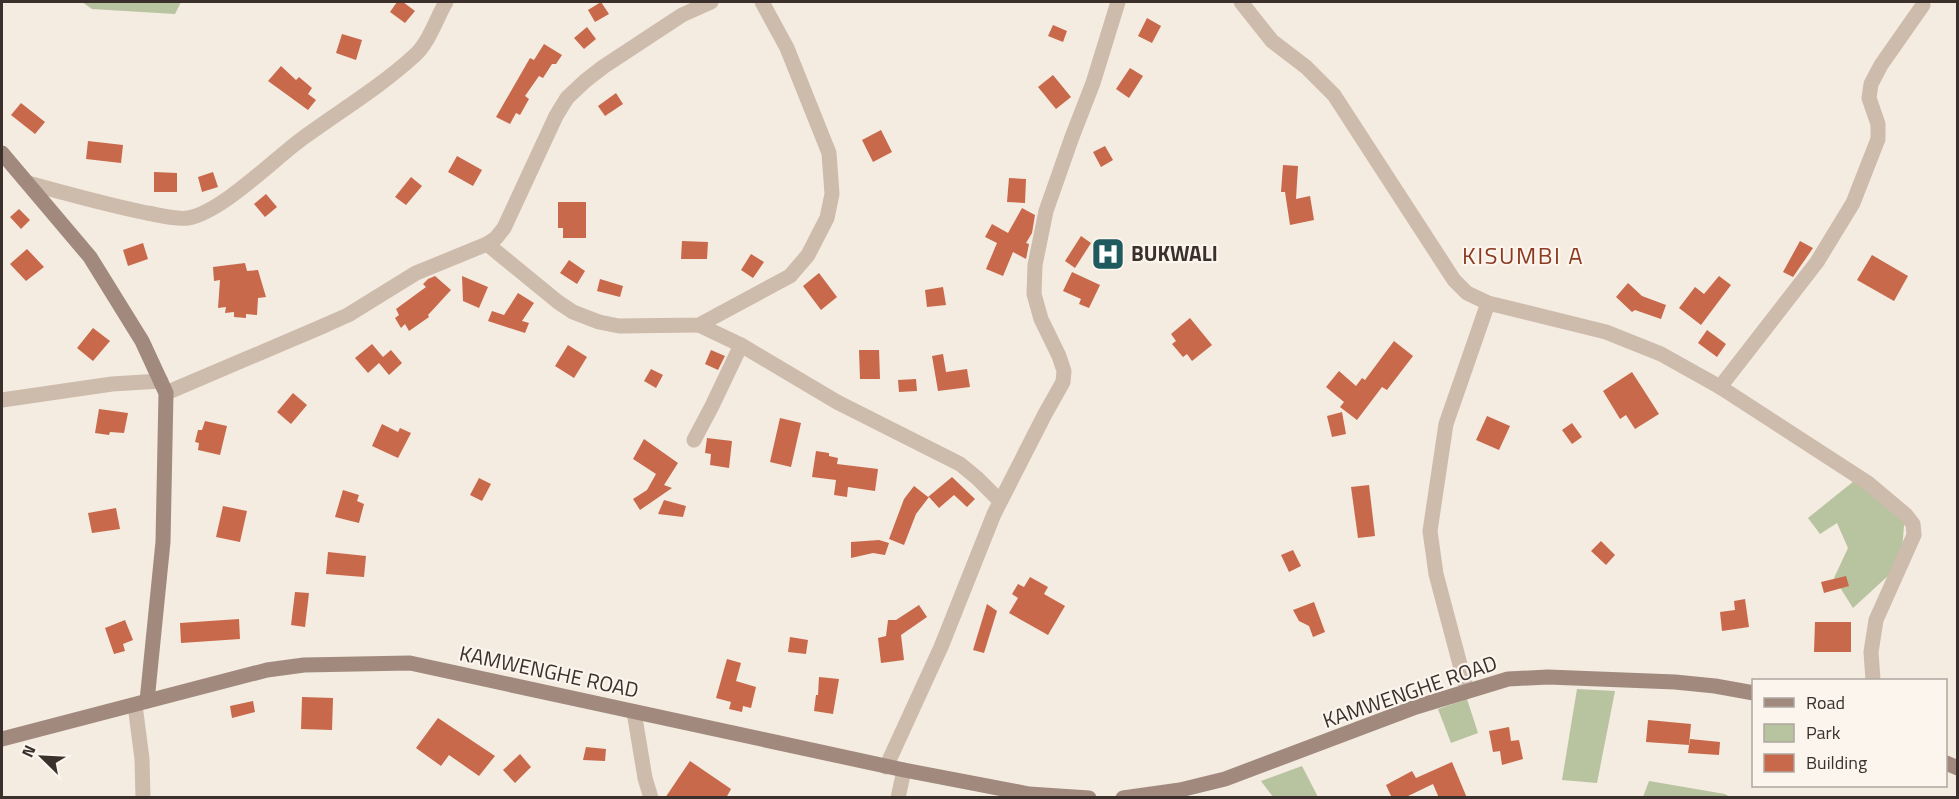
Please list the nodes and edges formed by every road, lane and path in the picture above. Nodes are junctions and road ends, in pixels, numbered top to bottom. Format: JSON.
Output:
{"nodes":[{"id":1,"x":446,"y":2,"type":"edge"},
{"id":2,"x":711,"y":2,"type":"edge"},
{"id":3,"x":762,"y":2,"type":"edge"},
{"id":4,"x":1118,"y":2,"type":"edge"},
{"id":5,"x":1241,"y":2,"type":"edge"},
{"id":6,"x":1923,"y":4,"type":"dead end"},
{"id":7,"x":2,"y":153,"type":"edge"},
{"id":8,"x":28,"y":183,"type":"junction"},
{"id":9,"x":487,"y":244,"type":"junction"},
{"id":10,"x":1488,"y":303,"type":"junction"},
{"id":11,"x":699,"y":325,"type":"junction"},
{"id":12,"x":741,"y":345,"type":"junction"},
{"id":13,"x":164,"y":387,"type":"junction"},
{"id":14,"x":1720,"y":387,"type":"junction"},
{"id":15,"x":2,"y":400,"type":"edge"},
{"id":16,"x":694,"y":440,"type":"dead end"},
{"id":17,"x":1000,"y":501,"type":"junction"},
{"id":18,"x":1873,"y":679,"type":"edge"},
{"id":19,"x":1467,"y":691,"type":"junction"},
{"id":20,"x":1752,"y":693,"type":"edge"},
{"id":21,"x":141,"y":703,"type":"junction"},
{"id":22,"x":634,"y":712,"type":"junction"},
{"id":23,"x":2,"y":738,"type":"edge"},
{"id":24,"x":886,"y":767,"type":"junction"},
{"id":25,"x":904,"y":770,"type":"junction"},
{"id":26,"x":143,"y":798,"type":"edge"},
{"id":27,"x":651,"y":798,"type":"edge"},
{"id":28,"x":898,"y":798,"type":"edge"},
{"id":29,"x":1089,"y":798,"type":"edge"},
{"id":30,"x":1123,"y":798,"type":"edge"}],
"edges":[{"from":1,"to":8,"type":"street"},
{"from":2,"to":9,"type":"street"},
{"from":3,"to":11,"type":"street"},
{"from":4,"to":17,"type":"street"},
{"from":5,"to":10,"type":"street"},
{"from":6,"to":14,"type":"street"},
{"from":7,"to":8,"type":"main road"},
{"from":8,"to":13,"type":"main road"},
{"from":9,"to":11,"type":"street"},
{"from":9,"to":13,"type":"street"},
{"from":10,"to":14,"type":"street"},
{"from":10,"to":19,"type":"street"},
{"from":11,"to":12,"type":"street"},
{"from":12,"to":16,"type":"street"},
{"from":12,"to":17,"type":"street"},
{"from":13,"to":15,"type":"street"},
{"from":13,"to":21,"type":"main road"},
{"from":14,"to":18,"type":"street"},
{"from":17,"to":24,"type":"street"},
{"from":19,"to":20,"type":"main road","name":"KAMWENGHE ROAD"},
{"from":19,"to":30,"type":"main road","name":"KAMWENGHE ROAD"},
{"from":21,"to":22,"type":"main road","name":"KAMWENGHE ROAD"},
{"from":21,"to":23,"type":"main road","name":"KAMWENGHE ROAD"},
{"from":21,"to":26,"type":"street"},
{"from":22,"to":24,"type":"main road","name":"KAMWENGHE ROAD"},
{"from":22,"to":27,"type":"street"},
{"from":24,"to":25,"type":"main road","name":"KAMWENGHE ROAD"},
{"from":25,"to":28,"type":"street"},
{"from":25,"to":29,"type":"main road","name":"KAMWENGHE ROAD"}]}
